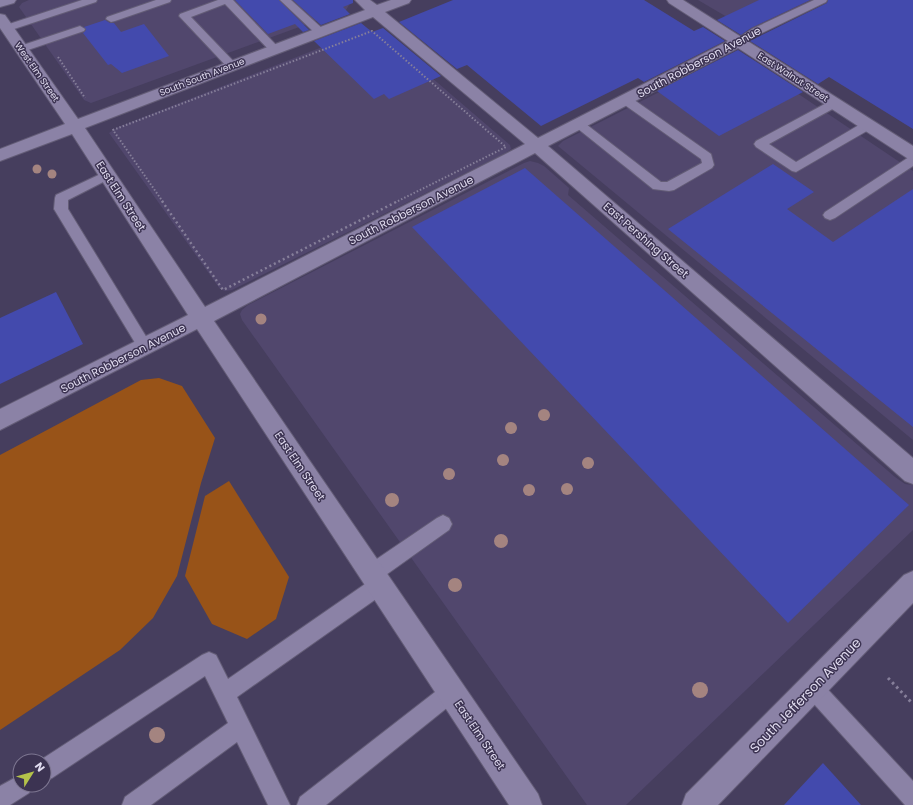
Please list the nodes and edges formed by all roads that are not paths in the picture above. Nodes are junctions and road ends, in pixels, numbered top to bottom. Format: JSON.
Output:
{"nodes":[{"id":1,"x":9,"y":0,"type":"edge"},
{"id":2,"x":92,"y":0,"type":"edge"},
{"id":3,"x":166,"y":0,"type":"edge"},
{"id":4,"x":227,"y":0,"type":"edge"},
{"id":5,"x":285,"y":0,"type":"edge"},
{"id":6,"x":404,"y":0,"type":"edge"},
{"id":7,"x":674,"y":0,"type":"edge"},
{"id":8,"x":822,"y":0,"type":"edge"},
{"id":9,"x":0,"y":3,"type":"edge"},
{"id":10,"x":368,"y":5,"type":"edge"},
{"id":11,"x":111,"y":19,"type":"dead end"},
{"id":12,"x":3,"y":23,"type":"edge"},
{"id":13,"x":80,"y":29,"type":"dead end"},
{"id":14,"x":320,"y":32,"type":"junction"},
{"id":15,"x":739,"y":41,"type":"junction"},
{"id":16,"x":21,"y":49,"type":"junction"},
{"id":17,"x":274,"y":50,"type":"junction"},
{"id":18,"x":232,"y":66,"type":"junction"},
{"id":19,"x":626,"y":100,"type":"junction"},
{"id":20,"x":834,"y":103,"type":"junction"},
{"id":21,"x":578,"y":124,"type":"junction"},
{"id":22,"x":868,"y":125,"type":"junction"},
{"id":23,"x":75,"y":126,"type":"junction"},
{"id":24,"x":537,"y":145,"type":"junction"},
{"id":25,"x":913,"y":154,"type":"edge"},
{"id":26,"x":0,"y":155,"type":"edge"},
{"id":27,"x":913,"y":160,"type":"edge"},
{"id":28,"x":107,"y":175,"type":"junction"},
{"id":29,"x":830,"y":215,"type":"dead end"},
{"id":30,"x":201,"y":318,"type":"junction"},
{"id":31,"x":145,"y":347,"type":"junction"},
{"id":32,"x":0,"y":420,"type":"edge"},
{"id":33,"x":913,"y":473,"type":"edge"},
{"id":34,"x":443,"y":524,"type":"dead end"},
{"id":35,"x":376,"y":579,"type":"junction"},
{"id":36,"x":913,"y":584,"type":"edge"},
{"id":37,"x":812,"y":687,"type":"junction"},
{"id":38,"x":451,"y":692,"type":"junction"},
{"id":39,"x":225,"y":694,"type":"junction"},
{"id":40,"x":241,"y":727,"type":"junction"},
{"id":41,"x":52,"y":765,"type":"edge"},
{"id":42,"x":12,"y":791,"type":"edge"},
{"id":43,"x":913,"y":797,"type":"edge"},
{"id":44,"x":0,"y":799,"type":"edge"},
{"id":45,"x":133,"y":805,"type":"edge"},
{"id":46,"x":279,"y":805,"type":"edge"},
{"id":47,"x":308,"y":805,"type":"edge"},
{"id":48,"x":527,"y":805,"type":"edge"},
{"id":49,"x":697,"y":805,"type":"edge"}],
"edges":[{"from":1,"to":9,"type":"street"},
{"from":2,"to":12,"type":"lane"},
{"from":3,"to":11,"type":"lane"},
{"from":4,"to":17,"type":"lane"},
{"from":4,"to":18,"type":"lane"},
{"from":5,"to":14,"type":"lane"},
{"from":6,"to":10,"type":"street","name":"South South Avenue"},
{"from":7,"to":15,"type":"street","name":"East Walnut Street"},
{"from":8,"to":15,"type":"lane","name":"South Robberson Avenue"},
{"from":10,"to":14,"type":"street","name":"South South Avenue"},
{"from":10,"to":24,"type":"street","name":"East Pershing Street"},
{"from":12,"to":16,"type":"street","name":"West Elm Street"},
{"from":13,"to":16,"type":"lane"},
{"from":14,"to":17,"type":"street","name":"South South Avenue"},
{"from":15,"to":19,"type":"street","name":"South Robberson Avenue"},
{"from":15,"to":20,"type":"street","name":"East Walnut Street"},
{"from":16,"to":23,"type":"street","name":"West Elm Street"},
{"from":17,"to":18,"type":"street","name":"South South Avenue"},
{"from":18,"to":23,"type":"street","name":"South South Avenue"},
{"from":19,"to":21,"type":"street","name":"South Robberson Avenue"},
{"from":19,"to":21,"type":"lane"},
{"from":20,"to":22,"type":"street","name":"East Walnut Street"},
{"from":20,"to":22,"type":"lane"},
{"from":21,"to":24,"type":"street","name":"South Robberson Avenue"},
{"from":22,"to":25,"type":"street","name":"East Walnut Street"},
{"from":23,"to":26,"type":"street","name":"South South Avenue"},
{"from":23,"to":28,"type":"street","name":"East Elm Street"},
{"from":24,"to":30,"type":"street","name":"South Robberson Avenue"},
{"from":24,"to":33,"type":"street","name":"East Pershing Street"},
{"from":27,"to":29,"type":"lane"},
{"from":28,"to":30,"type":"street","name":"East Elm Street"},
{"from":28,"to":31,"type":"lane"},
{"from":30,"to":31,"type":"street","name":"South Robberson Avenue"},
{"from":30,"to":35,"type":"street","name":"East Elm Street"},
{"from":31,"to":32,"type":"street","name":"South Robberson Avenue"},
{"from":34,"to":35,"type":"lane"},
{"from":35,"to":38,"type":"street","name":"East Elm Street"},
{"from":35,"to":39,"type":"lane"},
{"from":36,"to":37,"type":"street","name":"South Jefferson Avenue"},
{"from":37,"to":43,"type":"lane"},
{"from":37,"to":49,"type":"street","name":"South Jefferson Avenue"},
{"from":38,"to":47,"type":"lane"},
{"from":38,"to":48,"type":"street","name":"East Elm Street"},
{"from":39,"to":40,"type":"lane"},
{"from":39,"to":41,"type":"lane"},
{"from":40,"to":45,"type":"lane"},
{"from":40,"to":46,"type":"lane"},
{"from":42,"to":44,"type":"lane"}]}
